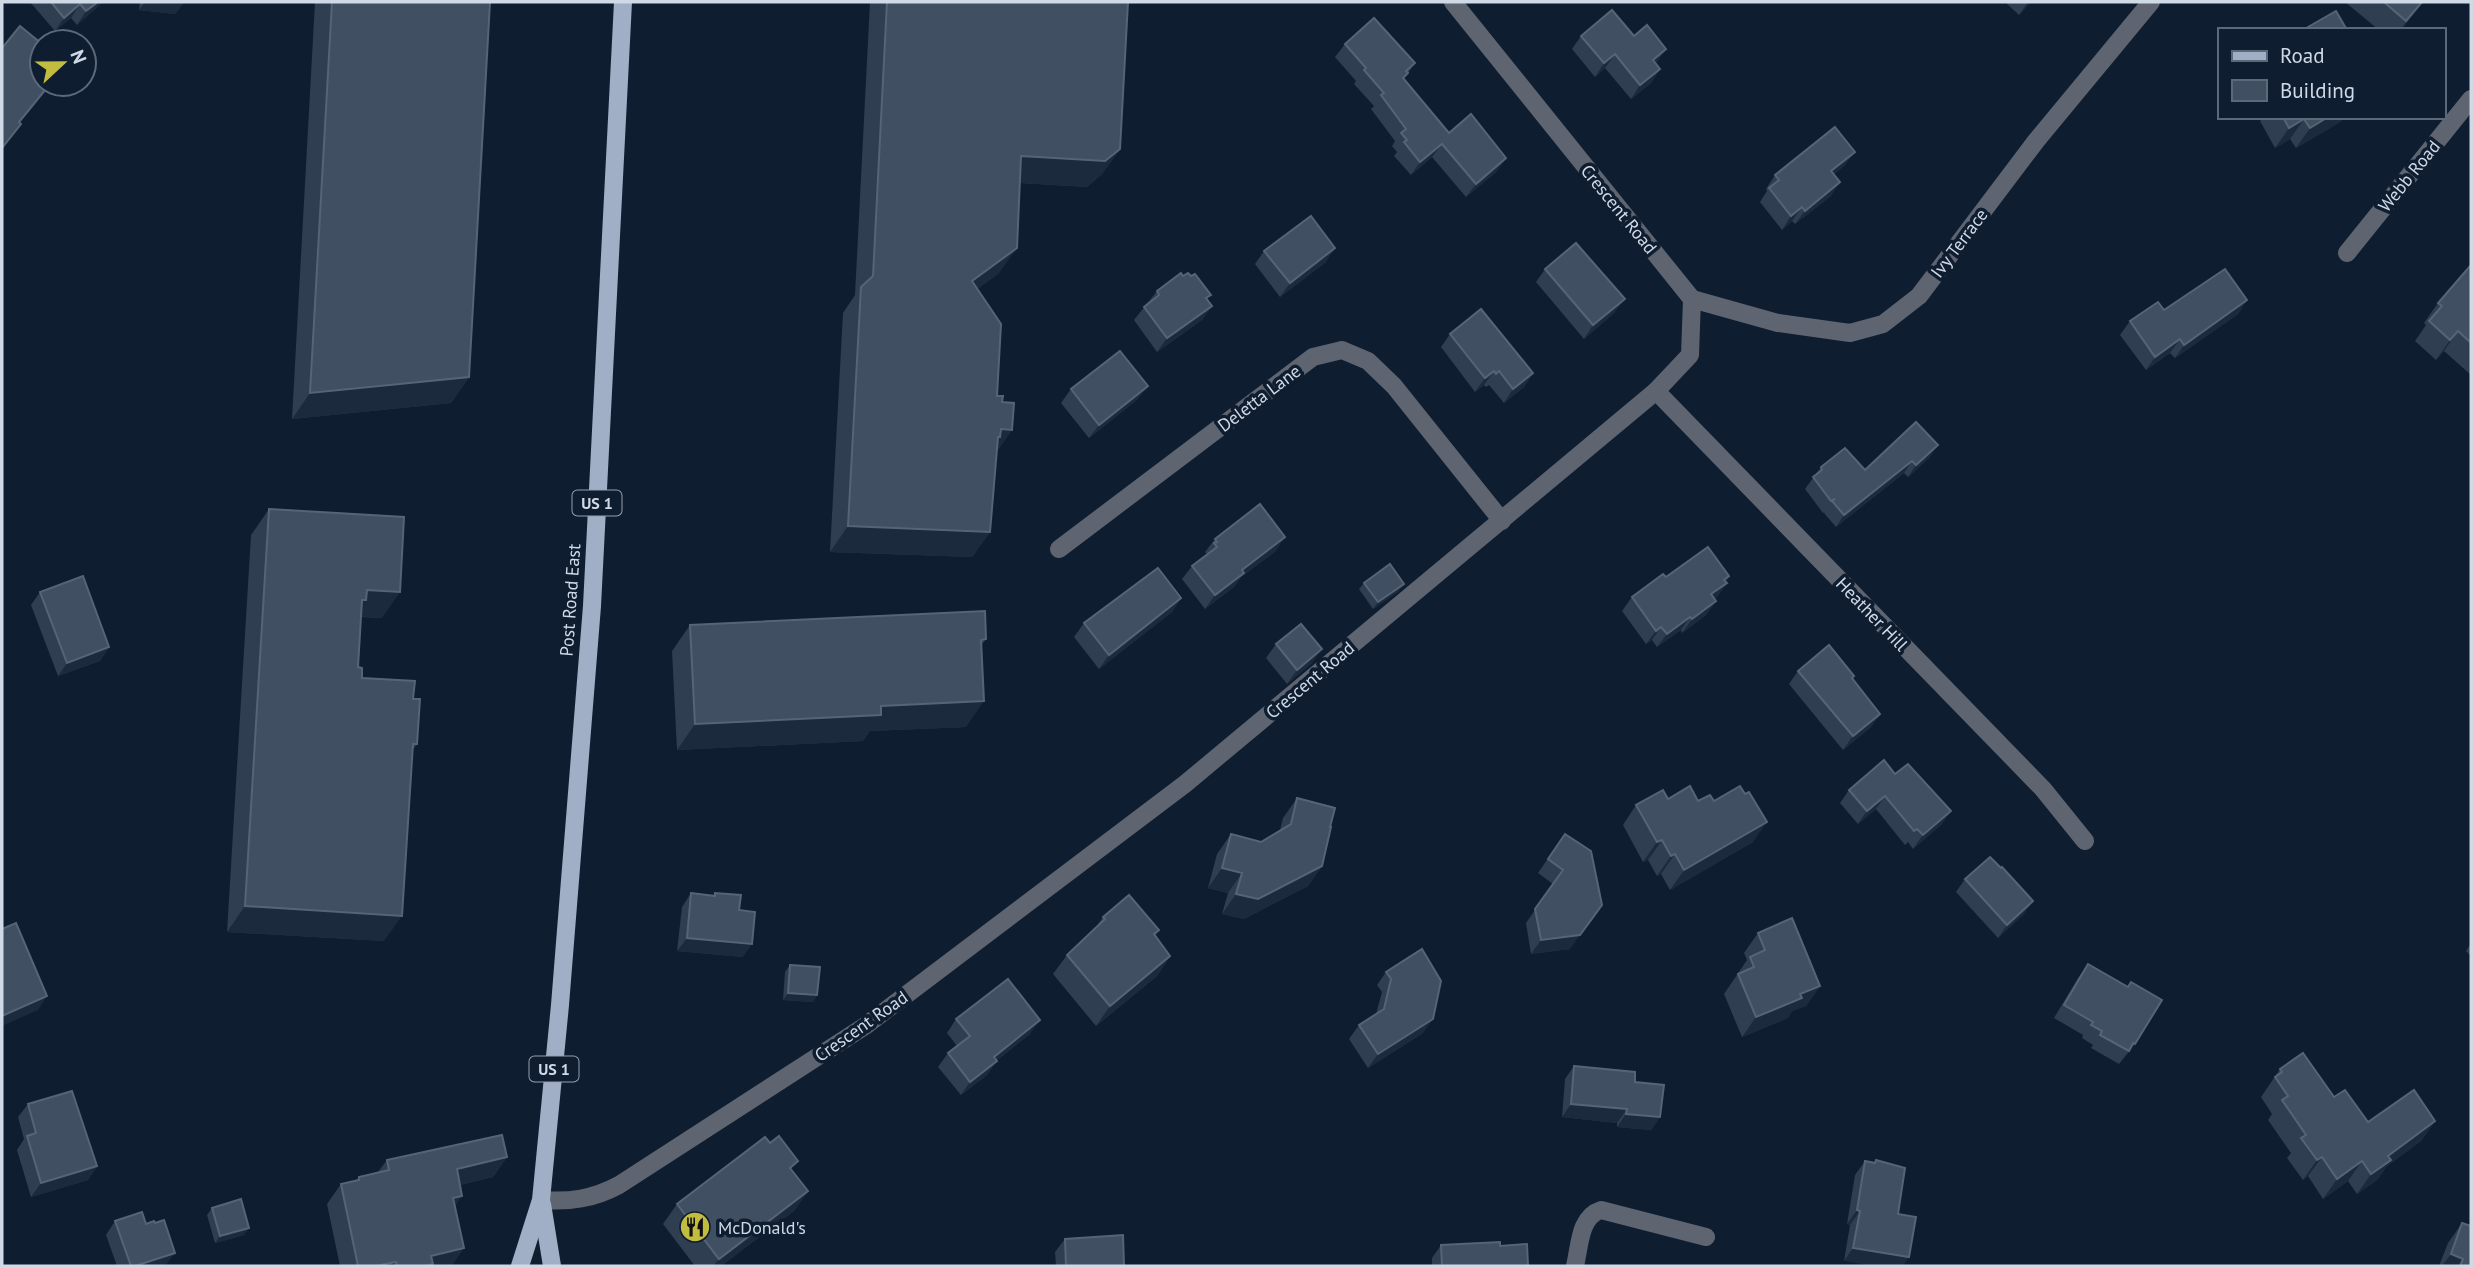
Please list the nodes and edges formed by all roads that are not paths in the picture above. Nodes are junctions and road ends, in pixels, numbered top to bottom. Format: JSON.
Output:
{"nodes":[{"id":1,"x":623,"y":2,"type":"edge"},
{"id":2,"x":1453,"y":2,"type":"edge"},
{"id":3,"x":2151,"y":2,"type":"edge"},
{"id":4,"x":2471,"y":99,"type":"edge"},
{"id":5,"x":2347,"y":253,"type":"dead end"},
{"id":6,"x":1692,"y":299,"type":"junction"},
{"id":7,"x":1656,"y":391,"type":"junction"},
{"id":8,"x":1502,"y":521,"type":"junction"},
{"id":9,"x":1059,"y":549,"type":"dead end"},
{"id":10,"x":2085,"y":841,"type":"dead end"},
{"id":11,"x":541,"y":1200,"type":"junction"},
{"id":12,"x":1706,"y":1237,"type":"dead end"},
{"id":13,"x":520,"y":1266,"type":"edge"},
{"id":14,"x":552,"y":1266,"type":"edge"},
{"id":15,"x":1575,"y":1266,"type":"edge"}],
"edges":[{"from":1,"to":11,"type":"main road","name":"Post Road East","number":"US 1"},
{"from":2,"to":6,"type":"street","name":"Crescent Road"},
{"from":3,"to":6,"type":"street","name":"Ivy Terrace"},
{"from":4,"to":5,"type":"street","name":"Webb Road"},
{"from":6,"to":7,"type":"street","name":"Crescent Road"},
{"from":7,"to":8,"type":"street","name":"Crescent Road"},
{"from":7,"to":10,"type":"street","name":"Heather Hill"},
{"from":8,"to":9,"type":"street","name":"Deletta Lane"},
{"from":8,"to":11,"type":"street","name":"Crescent Road"},
{"from":11,"to":13,"type":"main road","name":"Post Road East","number":"US 1"},
{"from":11,"to":14,"type":"main road","name":"Post Road East","number":"US 1"},
{"from":12,"to":15,"type":"street"}]}
